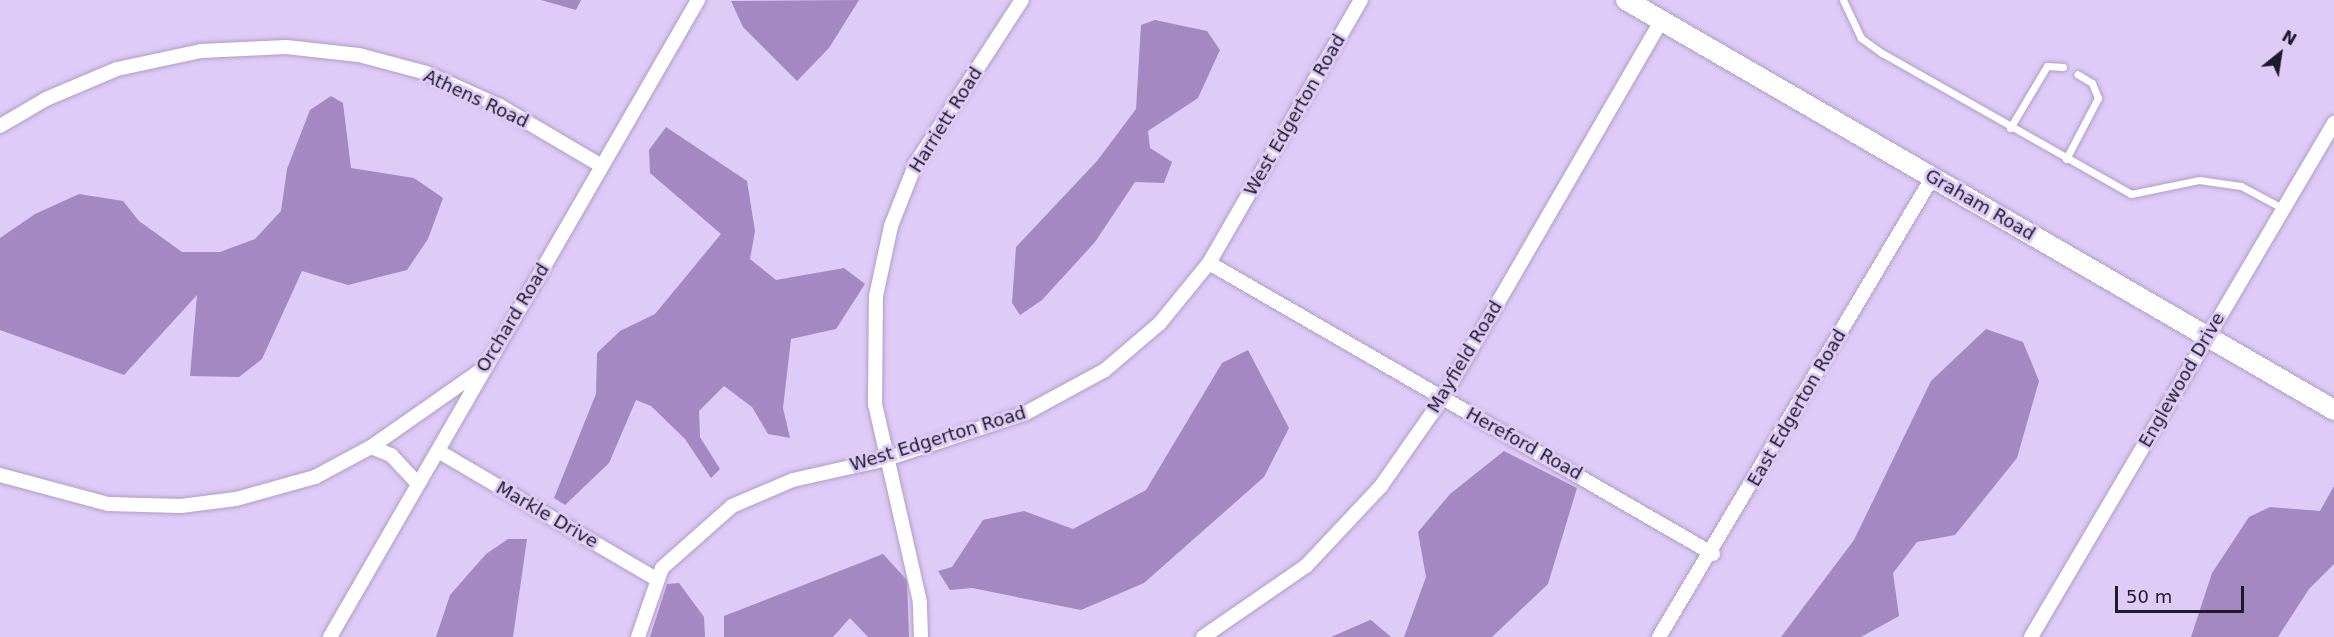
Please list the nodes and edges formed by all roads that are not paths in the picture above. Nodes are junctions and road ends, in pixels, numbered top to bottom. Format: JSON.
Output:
{"nodes":[{"id":1,"x":698,"y":0,"type":"edge"},
{"id":2,"x":1022,"y":0,"type":"edge"},
{"id":3,"x":1361,"y":0,"type":"edge"},
{"id":4,"x":1626,"y":0,"type":"edge"},
{"id":5,"x":1843,"y":0,"type":"edge"},
{"id":6,"x":1662,"y":20,"type":"junction"},
{"id":7,"x":2063,"y":67,"type":"dead end"},
{"id":8,"x":2077,"y":74,"type":"dead end"},
{"id":9,"x":2334,"y":123,"type":"edge"},
{"id":10,"x":0,"y":126,"type":"edge"},
{"id":11,"x":2010,"y":128,"type":"junction"},
{"id":12,"x":2066,"y":159,"type":"junction"},
{"id":13,"x":600,"y":165,"type":"junction"},
{"id":14,"x":1932,"y":178,"type":"junction"},
{"id":15,"x":2284,"y":209,"type":"junction"},
{"id":16,"x":1209,"y":263,"type":"junction"},
{"id":17,"x":2206,"y":337,"type":"junction"},
{"id":18,"x":482,"y":369,"type":"junction"},
{"id":19,"x":1442,"y":399,"type":"junction"},
{"id":20,"x":2334,"y":410,"type":"edge"},
{"id":21,"x":371,"y":447,"type":"junction"},
{"id":22,"x":438,"y":451,"type":"junction"},
{"id":23,"x":886,"y":459,"type":"junction"},
{"id":24,"x":0,"y":475,"type":"edge"},
{"id":25,"x":418,"y":484,"type":"junction"},
{"id":26,"x":1713,"y":554,"type":"junction"},
{"id":27,"x":656,"y":579,"type":"junction"},
{"id":28,"x":330,"y":637,"type":"edge"},
{"id":29,"x":638,"y":637,"type":"edge"},
{"id":30,"x":921,"y":637,"type":"edge"},
{"id":31,"x":1203,"y":637,"type":"edge"},
{"id":32,"x":1659,"y":637,"type":"edge"},
{"id":33,"x":2031,"y":637,"type":"edge"}],
"edges":[{"from":1,"to":13,"type":"street","name":"Orchard Road"},
{"from":2,"to":23,"type":"street","name":"Harriett Road"},
{"from":3,"to":16,"type":"street","name":"West Edgerton Road"},
{"from":4,"to":6,"type":"main road","name":"Graham Road"},
{"from":5,"to":11,"type":"lane"},
{"from":6,"to":14,"type":"main road","name":"Graham Road"},
{"from":6,"to":19,"type":"street","name":"Mayfield Road"},
{"from":7,"to":11,"type":"lane"},
{"from":8,"to":12,"type":"lane"},
{"from":9,"to":15,"type":"street","name":"Englewood Drive"},
{"from":10,"to":13,"type":"street","name":"Athens Road"},
{"from":11,"to":12,"type":"lane"},
{"from":12,"to":15,"type":"lane"},
{"from":13,"to":18,"type":"street","name":"Orchard Road"},
{"from":14,"to":17,"type":"main road","name":"Graham Road"},
{"from":14,"to":26,"type":"street","name":"East Edgerton Road"},
{"from":15,"to":17,"type":"street","name":"Englewood Drive"},
{"from":16,"to":19,"type":"street","name":"Hereford Road"},
{"from":16,"to":23,"type":"street","name":"West Edgerton Road"},
{"from":17,"to":20,"type":"main road","name":"Graham Road"},
{"from":17,"to":33,"type":"street","name":"Englewood Drive"},
{"from":18,"to":21,"type":"street"},
{"from":18,"to":22,"type":"street","name":"Orchard Road"},
{"from":19,"to":26,"type":"street","name":"Hereford Road"},
{"from":19,"to":31,"type":"street","name":"Mayfield Road"},
{"from":21,"to":24,"type":"street"},
{"from":21,"to":25,"type":"street"},
{"from":22,"to":25,"type":"street","name":"Orchard Road"},
{"from":22,"to":27,"type":"street","name":"Markle Drive"},
{"from":23,"to":27,"type":"street","name":"West Edgerton Road"},
{"from":23,"to":30,"type":"street","name":"Harriett Road"},
{"from":25,"to":28,"type":"street","name":"Orchard Road"},
{"from":26,"to":32,"type":"street","name":"East Edgerton Road"},
{"from":27,"to":29,"type":"street","name":"West Edgerton Road"}]}
